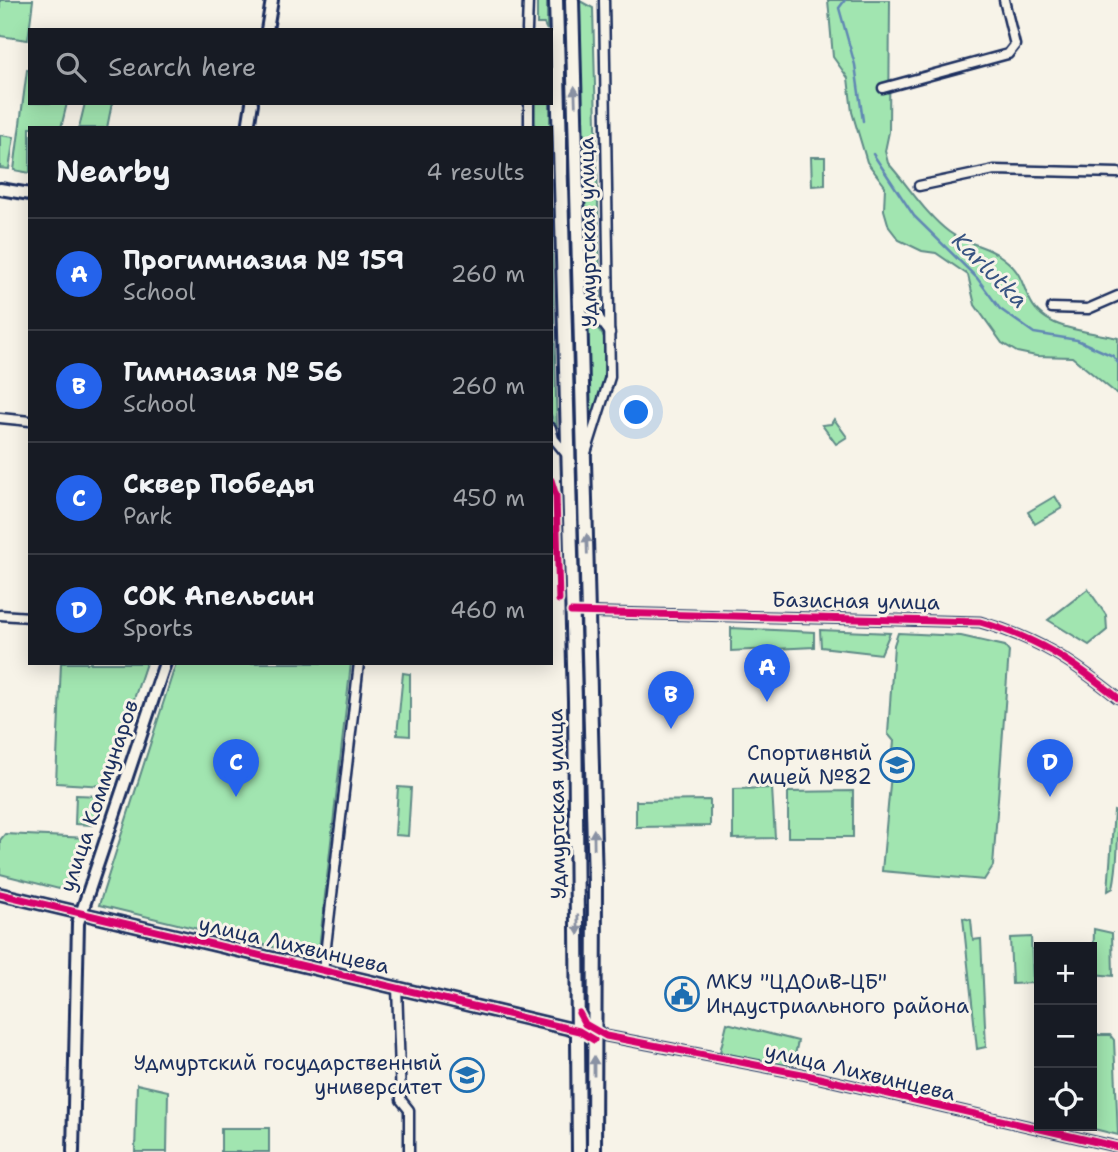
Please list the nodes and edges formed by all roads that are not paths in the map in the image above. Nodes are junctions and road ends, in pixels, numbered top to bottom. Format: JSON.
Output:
{"nodes":[{"id":1,"x":272,"y":0,"type":"edge"},
{"id":2,"x":528,"y":0,"type":"edge"},
{"id":3,"x":556,"y":0,"type":"edge"},
{"id":4,"x":572,"y":0,"type":"edge"},
{"id":5,"x":604,"y":0,"type":"edge"},
{"id":6,"x":1004,"y":0,"type":"edge"},
{"id":7,"x":267,"y":28,"type":"edge"},
{"id":8,"x":527,"y":28,"type":"edge"},
{"id":9,"x":883,"y":88,"type":"dead end"},
{"id":10,"x":252,"y":105,"type":"edge"},
{"id":11,"x":529,"y":105,"type":"edge"},
{"id":12,"x":248,"y":126,"type":"edge"},
{"id":13,"x":529,"y":126,"type":"edge"},
{"id":14,"x":1118,"y":173,"type":"edge"},
{"id":15,"x":919,"y":186,"type":"dead end"},
{"id":16,"x":0,"y":189,"type":"edge"},
{"id":17,"x":28,"y":194,"type":"edge"},
{"id":18,"x":580,"y":294,"type":"junction"},
{"id":19,"x":1118,"y":296,"type":"edge"},
{"id":20,"x":1052,"y":308,"type":"dead end"},
{"id":21,"x":610,"y":333,"type":"junction"},
{"id":22,"x":0,"y":418,"type":"edge"},
{"id":23,"x":28,"y":421,"type":"edge"},
{"id":24,"x":553,"y":435,"type":"edge"},
{"id":25,"x":568,"y":455,"type":"junction"},
{"id":26,"x":584,"y":459,"type":"junction"},
{"id":27,"x":569,"y":496,"type":"junction"},
{"id":28,"x":586,"y":496,"type":"junction"},
{"id":29,"x":571,"y":612,"type":"junction"},
{"id":30,"x":589,"y":612,"type":"junction"},
{"id":31,"x":0,"y":615,"type":"edge"},
{"id":32,"x":28,"y":617,"type":"edge"},
{"id":33,"x":164,"y":665,"type":"edge"},
{"id":34,"x":359,"y":665,"type":"edge"},
{"id":35,"x":1118,"y":698,"type":"edge"},
{"id":36,"x":575,"y":701,"type":"junction"},
{"id":37,"x":591,"y":701,"type":"junction"},
{"id":38,"x":578,"y":883,"type":"junction"},
{"id":39,"x":595,"y":883,"type":"junction"},
{"id":40,"x":0,"y":894,"type":"edge"},
{"id":41,"x":80,"y":913,"type":"junction"},
{"id":42,"x":323,"y":972,"type":"junction"},
{"id":43,"x":397,"y":987,"type":"junction"},
{"id":44,"x":579,"y":1013,"type":"junction"},
{"id":45,"x":579,"y":1031,"type":"junction"},
{"id":46,"x":594,"y":1035,"type":"junction"},
{"id":47,"x":579,"y":1109,"type":"junction"},
{"id":48,"x":594,"y":1110,"type":"junction"},
{"id":49,"x":1118,"y":1147,"type":"edge"},
{"id":50,"x":74,"y":1152,"type":"edge"},
{"id":51,"x":409,"y":1152,"type":"edge"},
{"id":52,"x":579,"y":1152,"type":"edge"},
{"id":53,"x":594,"y":1152,"type":"edge"}],
"edges":[{"from":1,"to":7,"type":"street"},
{"from":2,"to":8,"type":"street"},
{"from":3,"to":25,"type":"main road","name":"Удмуртская улица"},
{"from":18,"to":4,"type":"main road","name":"Удмуртская улица","one_way":true},
{"from":5,"to":21,"type":"street","name":"Удмуртская улица"},
{"from":6,"to":9,"type":"street"},
{"from":10,"to":12,"type":"street"},
{"from":11,"to":13,"type":"street"},
{"from":14,"to":15,"type":"street"},
{"from":16,"to":17,"type":"street"},
{"from":18,"to":21,"type":"street"},
{"from":18,"to":26,"type":"main road","name":"Удмуртская улица"},
{"from":19,"to":20,"type":"street"},
{"from":21,"to":26,"type":"street","name":"Удмуртская улица"},
{"from":22,"to":23,"type":"street"},
{"from":24,"to":25,"type":"street"},
{"from":25,"to":27,"type":"main road","name":"Удмуртская улица"},
{"from":26,"to":28,"type":"main road","name":"Удмуртская улица"},
{"from":27,"to":28,"type":"main road"},
{"from":27,"to":29,"type":"main road","name":"Удмуртская улица"},
{"from":30,"to":28,"type":"main road","name":"Удмуртская улица","one_way":true},
{"from":29,"to":30,"type":"street","name":"Базисная улица"},
{"from":29,"to":36,"type":"main road","name":"Удмуртская улица"},
{"from":30,"to":35,"type":"street","name":"Базисная улица"},
{"from":30,"to":37,"type":"main road","name":"Удмуртская улица"},
{"from":31,"to":32,"type":"street"},
{"from":33,"to":41,"type":"street","name":"улица Коммунаров"},
{"from":34,"to":42,"type":"street"},
{"from":36,"to":37,"type":"main road"},
{"from":36,"to":38,"type":"main road","name":"Удмуртская улица"},
{"from":39,"to":37,"type":"main road","name":"Удмуртская улица","one_way":true},
{"from":38,"to":39,"type":"main road"},
{"from":38,"to":44,"type":"main road","name":"Удмуртская улица","one_way":true},
{"from":39,"to":46,"type":"main road","name":"Удмуртская улица"},
{"from":40,"to":41,"type":"street","name":"улица Лихвинцева"},
{"from":41,"to":42,"type":"street","name":"улица Лихвинцева"},
{"from":41,"to":50,"type":"street","name":"улица Коммунаров"},
{"from":42,"to":43,"type":"street","name":"улица Лихвинцева"},
{"from":43,"to":45,"type":"street","name":"улица Лихвинцева"},
{"from":43,"to":51,"type":"street"},
{"from":44,"to":45,"type":"main road","name":"Удмуртская улица"},
{"from":44,"to":46,"type":"street"},
{"from":45,"to":46,"type":"street","name":"улица Лихвинцева"},
{"from":45,"to":47,"type":"main road","name":"Удмуртская улица"},
{"from":48,"to":46,"type":"main road","name":"Удмуртская улица","one_way":true},
{"from":46,"to":49,"type":"street","name":"улица Лихвинцева"},
{"from":47,"to":48,"type":"main road"},
{"from":47,"to":52,"type":"main road","name":"Удмуртская улица"},
{"from":48,"to":53,"type":"main road","name":"Удмуртская улица"}]}
